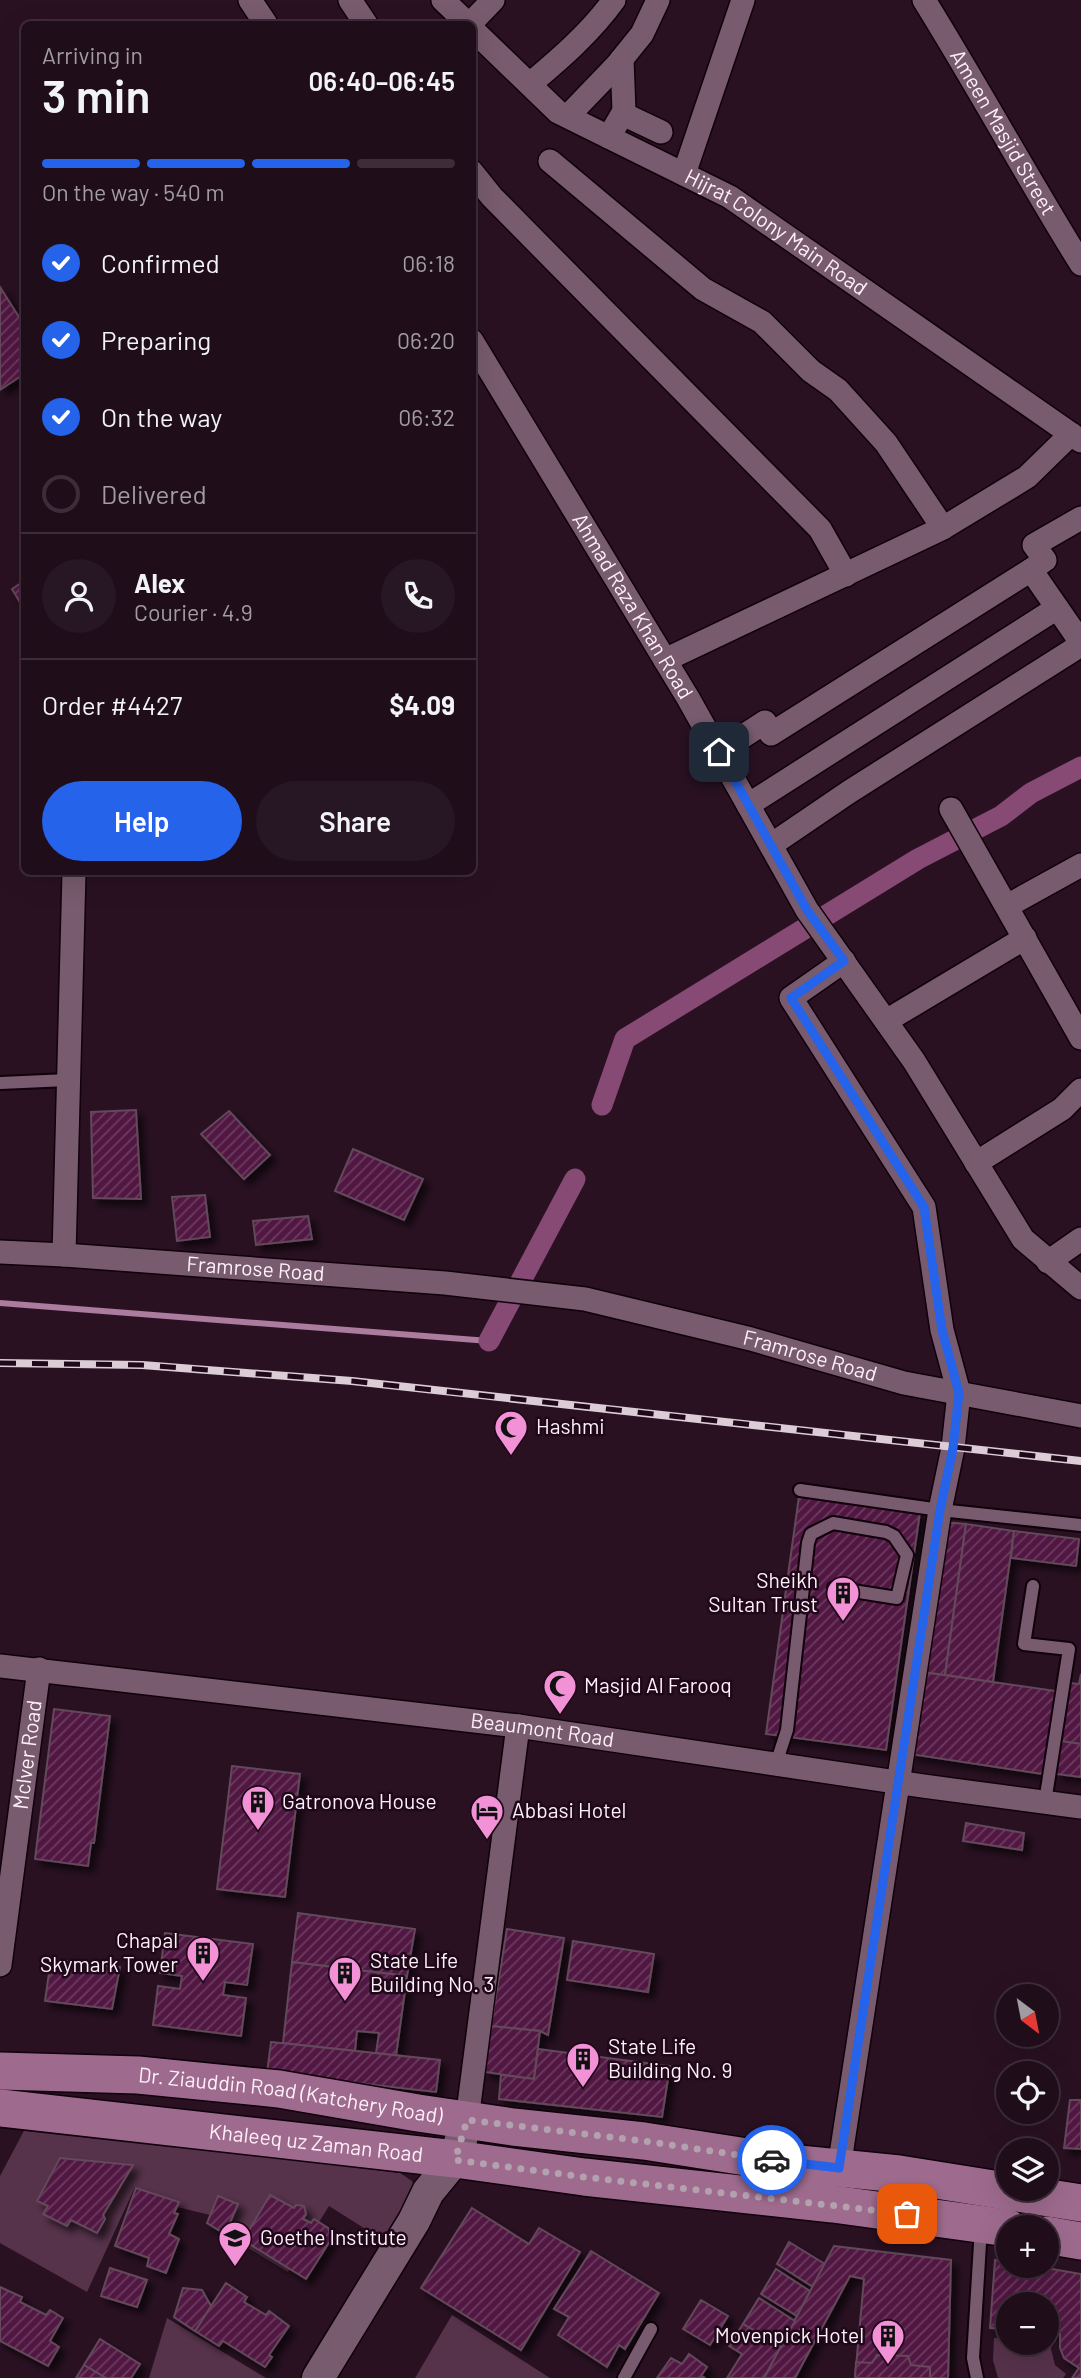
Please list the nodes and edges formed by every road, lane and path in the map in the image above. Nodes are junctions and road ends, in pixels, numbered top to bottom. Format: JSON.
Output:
{"nodes":[{"id":1,"x":250,"y":0,"type":"edge"},
{"id":2,"x":350,"y":0,"type":"edge"},
{"id":3,"x":443,"y":0,"type":"edge"},
{"id":4,"x":493,"y":0,"type":"edge"},
{"id":5,"x":614,"y":0,"type":"edge"},
{"id":6,"x":658,"y":0,"type":"edge"},
{"id":7,"x":743,"y":0,"type":"edge"},
{"id":8,"x":924,"y":0,"type":"edge"},
{"id":9,"x":264,"y":21,"type":"edge"},
{"id":10,"x":364,"y":21,"type":"edge"},
{"id":11,"x":465,"y":21,"type":"edge"},
{"id":12,"x":474,"y":21,"type":"edge"},
{"id":13,"x":476,"y":32,"type":"edge"},
{"id":14,"x":622,"y":59,"type":"junction"},
{"id":15,"x":530,"y":84,"type":"junction"},
{"id":16,"x":623,"y":114,"type":"junction"},
{"id":17,"x":568,"y":116,"type":"junction"},
{"id":18,"x":661,"y":132,"type":"dead end"},
{"id":19,"x":610,"y":137,"type":"junction"},
{"id":20,"x":550,"y":161,"type":"dead end"},
{"id":21,"x":684,"y":174,"type":"junction"},
{"id":22,"x":476,"y":177,"type":"edge"},
{"id":23,"x":1081,"y":264,"type":"edge"},
{"id":24,"x":476,"y":348,"type":"edge"},
{"id":25,"x":1076,"y":437,"type":"edge"},
{"id":26,"x":1081,"y":518,"type":"edge"},
{"id":27,"x":943,"y":527,"type":"junction"},
{"id":28,"x":1031,"y":570,"type":"junction"},
{"id":29,"x":846,"y":575,"type":"junction"},
{"id":30,"x":1057,"y":608,"type":"junction"},
{"id":31,"x":1081,"y":641,"type":"edge"},
{"id":32,"x":665,"y":660,"type":"junction"},
{"id":33,"x":719,"y":752,"type":"junction"},
{"id":34,"x":748,"y":805,"type":"junction"},
{"id":35,"x":951,"y":808,"type":"dead end"},
{"id":36,"x":771,"y":845,"type":"junction"},
{"id":37,"x":1081,"y":865,"type":"edge"},
{"id":38,"x":74,"y":875,"type":"edge"},
{"id":39,"x":1007,"y":906,"type":"junction"},
{"id":40,"x":1025,"y":938,"type":"junction"},
{"id":41,"x":844,"y":961,"type":"junction"},
{"id":42,"x":886,"y":1021,"type":"junction"},
{"id":43,"x":1081,"y":1038,"type":"edge"},
{"id":44,"x":68,"y":1080,"type":"junction"},
{"id":45,"x":0,"y":1083,"type":"edge"},
{"id":46,"x":1081,"y":1090,"type":"edge"},
{"id":47,"x":976,"y":1163,"type":"junction"},
{"id":48,"x":1081,"y":1239,"type":"edge"},
{"id":49,"x":0,"y":1252,"type":"edge"},
{"id":50,"x":64,"y":1255,"type":"junction"},
{"id":51,"x":1048,"y":1262,"type":"junction"},
{"id":52,"x":1081,"y":1288,"type":"edge"},
{"id":53,"x":959,"y":1393,"type":"junction"},
{"id":54,"x":1081,"y":1416,"type":"edge"},
{"id":55,"x":800,"y":1490,"type":"dead end"},
{"id":56,"x":940,"y":1510,"type":"junction"},
{"id":57,"x":1081,"y":1525,"type":"edge"},
{"id":58,"x":1032,"y":1586,"type":"dead end"},
{"id":59,"x":834,"y":1588,"type":"dead end"},
{"id":60,"x":0,"y":1666,"type":"edge"},
{"id":61,"x":39,"y":1669,"type":"junction"},
{"id":62,"x":518,"y":1726,"type":"junction"},
{"id":63,"x":776,"y":1764,"type":"junction"},
{"id":64,"x":899,"y":1783,"type":"junction"},
{"id":65,"x":1045,"y":1802,"type":"junction"},
{"id":66,"x":1081,"y":1807,"type":"edge"},
{"id":67,"x":0,"y":1965,"type":"edge"},
{"id":68,"x":0,"y":2071,"type":"edge"},
{"id":69,"x":0,"y":2108,"type":"edge"},
{"id":70,"x":467,"y":2120,"type":"junction"},
{"id":71,"x":455,"y":2160,"type":"junction"},
{"id":72,"x":839,"y":2168,"type":"junction"},
{"id":73,"x":1081,"y":2203,"type":"edge"},
{"id":74,"x":994,"y":2225,"type":"edge"},
{"id":75,"x":1059,"y":2237,"type":"edge"},
{"id":76,"x":1081,"y":2241,"type":"edge"},
{"id":77,"x":651,"y":2329,"type":"dead end"},
{"id":78,"x":318,"y":2378,"type":"edge"},
{"id":79,"x":624,"y":2378,"type":"edge"},
{"id":80,"x":977,"y":2378,"type":"edge"}],
"edges":[{"from":1,"to":9,"type":"street"},
{"from":2,"to":10,"type":"street"},
{"from":3,"to":11,"type":"street","name":"Hijrat Colony Main Road"},
{"from":4,"to":12,"type":"street"},
{"from":5,"to":15,"type":"street"},
{"from":6,"to":14,"type":"street"},
{"from":7,"to":21,"type":"street"},
{"from":8,"to":23,"type":"street","name":"Ameen Masjid Street"},
{"from":13,"to":15,"type":"street","name":"Hijrat Colony Main Road"},
{"from":14,"to":16,"type":"street"},
{"from":14,"to":17,"type":"street"},
{"from":15,"to":17,"type":"street","name":"Hijrat Colony Main Road"},
{"from":16,"to":18,"type":"street"},
{"from":16,"to":19,"type":"street"},
{"from":17,"to":19,"type":"street","name":"Hijrat Colony Main Road"},
{"from":19,"to":21,"type":"street","name":"Hijrat Colony Main Road"},
{"from":20,"to":27,"type":"street"},
{"from":21,"to":25,"type":"street","name":"Hijrat Colony Main Road"},
{"from":22,"to":29,"type":"street"},
{"from":24,"to":32,"type":"street","name":"Ahmad Raza Khan Road"},
{"from":25,"to":27,"type":"street"},
{"from":26,"to":28,"type":"street"},
{"from":27,"to":29,"type":"street"},
{"from":28,"to":30,"type":"street"},
{"from":28,"to":33,"type":"street"},
{"from":29,"to":32,"type":"street"},
{"from":30,"to":31,"type":"street"},
{"from":30,"to":34,"type":"street"},
{"from":31,"to":36,"type":"street"},
{"from":32,"to":33,"type":"street","name":"Ahmad Raza Khan Road"},
{"from":33,"to":34,"type":"street","name":"Ahmad Raza Khan Road"},
{"from":34,"to":36,"type":"street","name":"Ahmad Raza Khan Road"},
{"from":35,"to":39,"type":"street"},
{"from":36,"to":41,"type":"street","name":"Ahmad Raza Khan Road"},
{"from":37,"to":39,"type":"street"},
{"from":38,"to":44,"type":"street"},
{"from":39,"to":40,"type":"street"},
{"from":40,"to":42,"type":"street"},
{"from":40,"to":43,"type":"street"},
{"from":41,"to":42,"type":"street","name":"Ahmad Raza Khan Road"},
{"from":41,"to":53,"type":"street"},
{"from":42,"to":47,"type":"street","name":"Ahmad Raza Khan Road"},
{"from":44,"to":45,"type":"lane"},
{"from":44,"to":50,"type":"street"},
{"from":46,"to":47,"type":"street"},
{"from":47,"to":51,"type":"street","name":"Ahmad Raza Khan Road"},
{"from":48,"to":51,"type":"street"},
{"from":49,"to":50,"type":"street","name":"Framrose Road"},
{"from":50,"to":53,"type":"street","name":"Framrose Road"},
{"from":51,"to":52,"type":"street","name":"Ahmad Raza Khan Road"},
{"from":53,"to":54,"type":"street","name":"Framrose Road"},
{"from":53,"to":56,"type":"street"},
{"from":55,"to":56,"type":"lane"},
{"from":56,"to":57,"type":"lane"},
{"from":56,"to":64,"type":"street"},
{"from":58,"to":65,"type":"lane"},
{"from":59,"to":63,"type":"lane"},
{"from":60,"to":61,"type":"street","name":"Beaumont Road"},
{"from":61,"to":62,"type":"street","name":"Beaumont Road"},
{"from":61,"to":67,"type":"street","name":"Mclver Road"},
{"from":62,"to":63,"type":"street","name":"Beaumont Road"},
{"from":62,"to":70,"type":"street"},
{"from":63,"to":64,"type":"street","name":"Beaumont Road"},
{"from":64,"to":65,"type":"street","name":"Beaumont Road"},
{"from":64,"to":72,"type":"street"},
{"from":65,"to":66,"type":"street","name":"Beaumont Road"},
{"from":68,"to":70,"type":"main road","name":"Dr. Ziauddin Road (Katchery Road)"},
{"from":69,"to":71,"type":"main road","name":"Khaleeq uz Zaman Road"},
{"from":70,"to":71,"type":"street"},
{"from":70,"to":72,"type":"main road","name":"Dr. Ziauddin Road (Katchery Road)"},
{"from":71,"to":74,"type":"main road","name":"Khaleeq uz Zaman Road"},
{"from":71,"to":78,"type":"street"},
{"from":72,"to":73,"type":"main road","name":"Dr. Ziauddin Road (Katchery Road)"},
{"from":74,"to":80,"type":"lane"},
{"from":75,"to":76,"type":"main road"},
{"from":77,"to":79,"type":"lane"}]}
